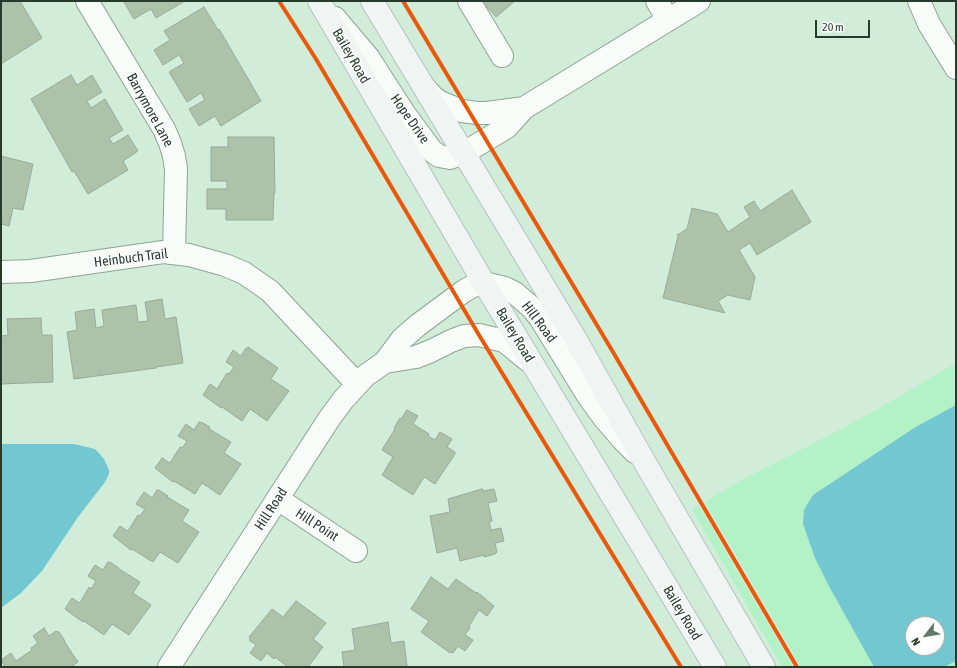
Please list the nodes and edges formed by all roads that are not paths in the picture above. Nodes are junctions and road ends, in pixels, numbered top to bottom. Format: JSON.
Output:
{"nodes":[{"id":1,"x":87,"y":1,"type":"edge"},
{"id":2,"x":319,"y":1,"type":"edge"},
{"id":3,"x":372,"y":1,"type":"edge"},
{"id":4,"x":469,"y":1,"type":"edge"},
{"id":5,"x":657,"y":1,"type":"edge"},
{"id":6,"x":699,"y":1,"type":"edge"},
{"id":7,"x":918,"y":1,"type":"edge"},
{"id":8,"x":668,"y":20,"type":"junction"},
{"id":9,"x":502,"y":56,"type":"dead end"},
{"id":10,"x":956,"y":68,"type":"edge"},
{"id":11,"x":425,"y":88,"type":"junction"},
{"id":12,"x":524,"y":108,"type":"junction"},
{"id":13,"x":464,"y":153,"type":"junction"},
{"id":14,"x":174,"y":253,"type":"junction"},
{"id":15,"x":1,"y":272,"type":"edge"},
{"id":16,"x":484,"y":283,"type":"junction"},
{"id":17,"x":384,"y":362,"type":"junction"},
{"id":18,"x":530,"y":362,"type":"junction"},
{"id":19,"x":357,"y":384,"type":"junction"},
{"id":20,"x":644,"y":461,"type":"junction"},
{"id":21,"x":278,"y":499,"type":"junction"},
{"id":22,"x":356,"y":551,"type":"dead end"},
{"id":23,"x":169,"y":667,"type":"edge"},
{"id":24,"x":715,"y":667,"type":"edge"},
{"id":25,"x":764,"y":667,"type":"edge"}],
"edges":[{"from":1,"to":14,"type":"street","name":"Barrymore Lane"},
{"from":2,"to":13,"type":"street","name":"Hope Drive"},
{"from":2,"to":16,"type":"main road","name":"Bailey Road"},
{"from":3,"to":11,"type":"main road"},
{"from":4,"to":9,"type":"street"},
{"from":5,"to":8,"type":"street"},
{"from":6,"to":8,"type":"street","name":"Hope Drive"},
{"from":7,"to":10,"type":"street"},
{"from":8,"to":12,"type":"street","name":"Hope Drive"},
{"from":11,"to":12,"type":"street","name":"Hope Drive"},
{"from":11,"to":13,"type":"main road"},
{"from":12,"to":13,"type":"street","name":"Hope Drive"},
{"from":13,"to":20,"type":"main road"},
{"from":14,"to":15,"type":"street","name":"Heinbuch Trail"},
{"from":14,"to":19,"type":"street","name":"Heinbuch Trail"},
{"from":16,"to":17,"type":"street","name":"Hill Road"},
{"from":16,"to":18,"type":"main road","name":"Bailey Road"},
{"from":16,"to":20,"type":"street","name":"Hill Road"},
{"from":17,"to":18,"type":"street"},
{"from":17,"to":19,"type":"street","name":"Hill Road"},
{"from":18,"to":24,"type":"main road","name":"Bailey Road"},
{"from":19,"to":21,"type":"street","name":"Hill Road"},
{"from":20,"to":25,"type":"main road"},
{"from":21,"to":22,"type":"street","name":"Hill Point"},
{"from":21,"to":23,"type":"street","name":"Hill Road"}]}
